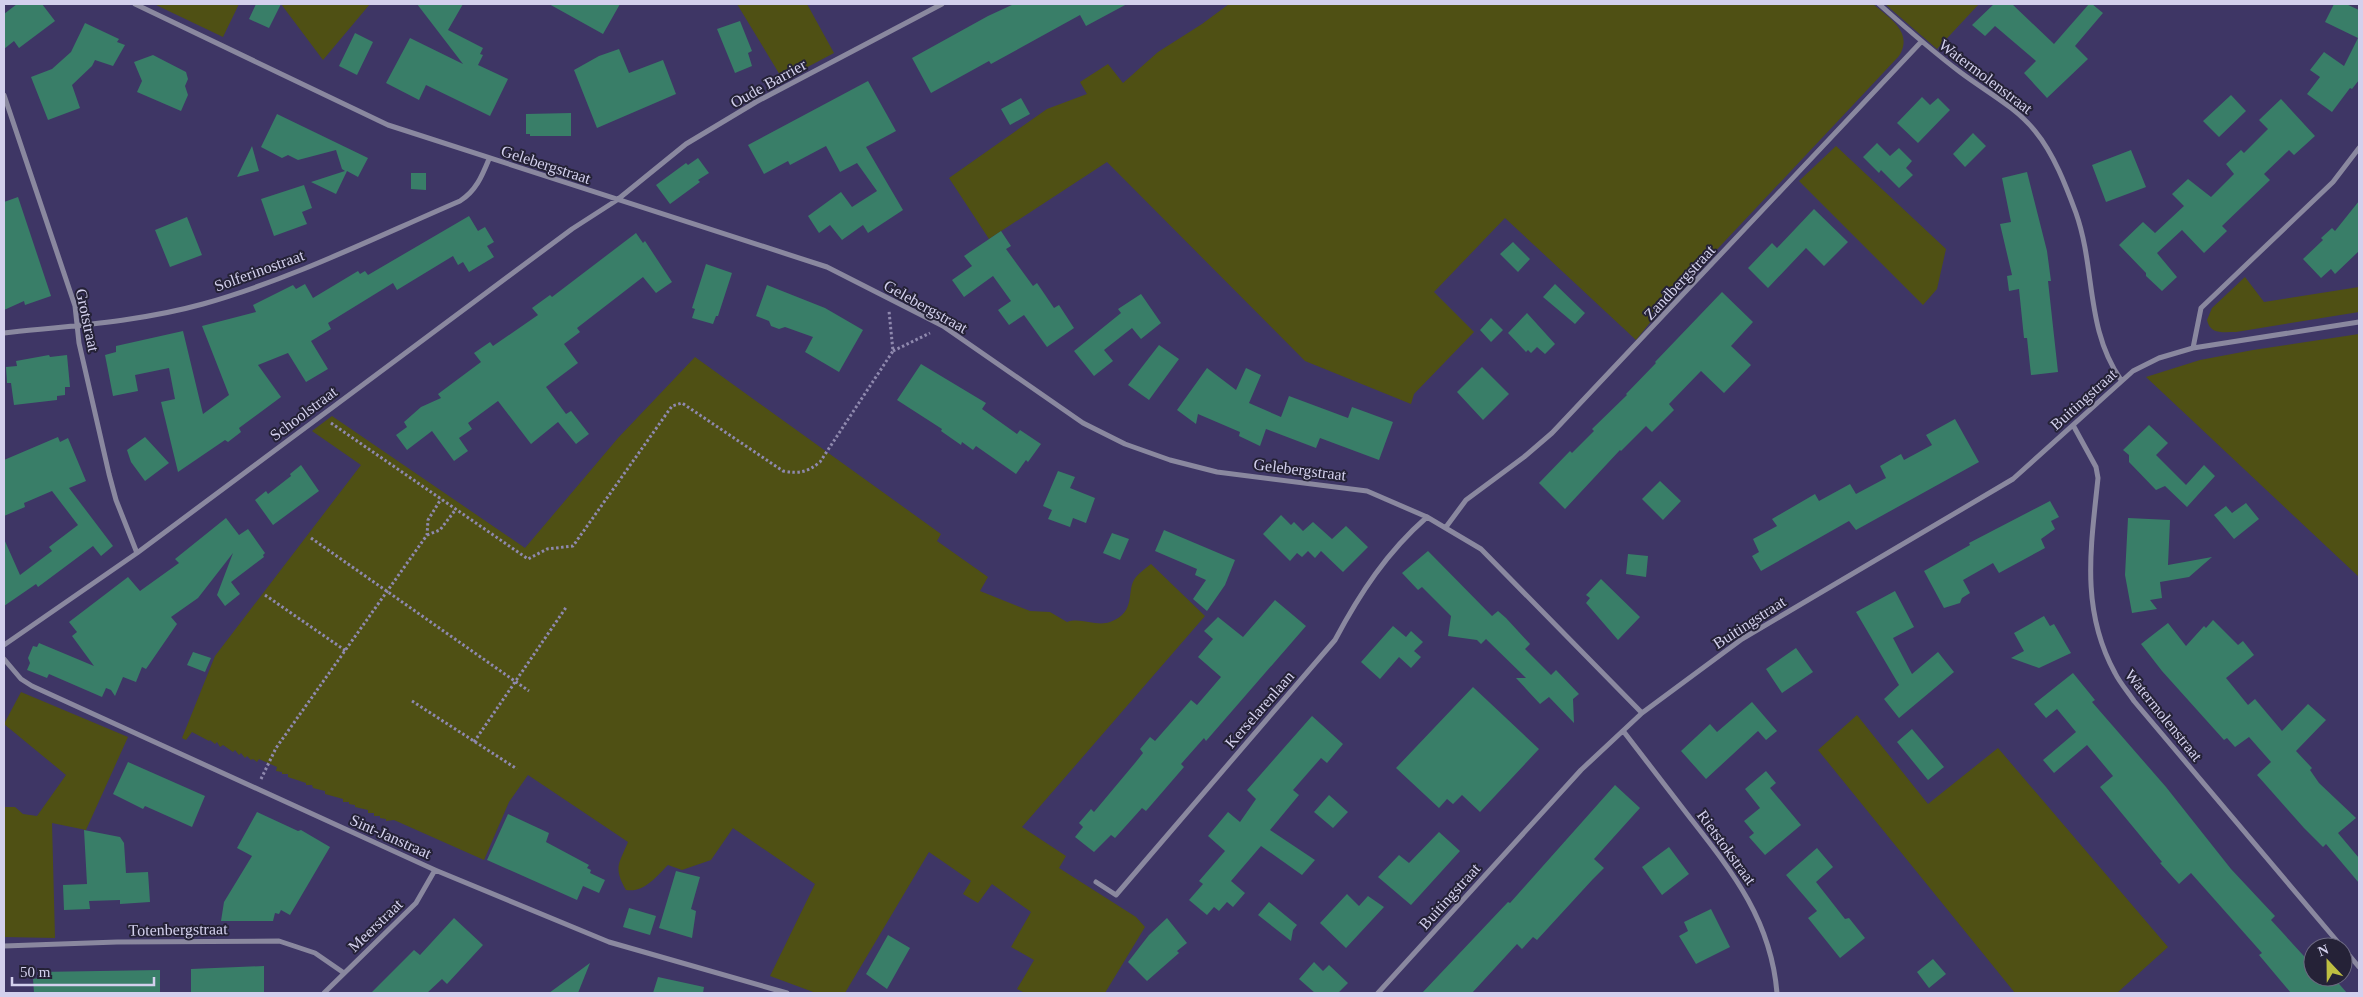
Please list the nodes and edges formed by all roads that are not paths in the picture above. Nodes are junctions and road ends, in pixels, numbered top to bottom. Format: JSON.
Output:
{"nodes":[{"id":1,"x":135,"y":4,"type":"edge"},
{"id":2,"x":942,"y":4,"type":"edge"},
{"id":3,"x":1879,"y":4,"type":"edge"},
{"id":4,"x":1921,"y":42,"type":"junction"},
{"id":5,"x":4,"y":96,"type":"edge"},
{"id":6,"x":2359,"y":148,"type":"edge"},
{"id":7,"x":489,"y":159,"type":"junction"},
{"id":8,"x":617,"y":200,"type":"junction"},
{"id":9,"x":2359,"y":322,"type":"edge"},
{"id":10,"x":78,"y":325,"type":"junction"},
{"id":11,"x":4,"y":332,"type":"edge"},
{"id":12,"x":2192,"y":348,"type":"junction"},
{"id":13,"x":2121,"y":380,"type":"junction"},
{"id":14,"x":2073,"y":425,"type":"junction"},
{"id":15,"x":1427,"y":516,"type":"junction"},
{"id":16,"x":1446,"y":527,"type":"junction"},
{"id":17,"x":136,"y":553,"type":"junction"},
{"id":18,"x":4,"y":645,"type":"edge"},
{"id":19,"x":4,"y":659,"type":"edge"},
{"id":20,"x":1642,"y":714,"type":"junction"},
{"id":21,"x":1624,"y":732,"type":"junction"},
{"id":22,"x":435,"y":870,"type":"junction"},
{"id":23,"x":1096,"y":882,"type":"dead end"},
{"id":24,"x":2333,"y":937,"type":"edge"},
{"id":25,"x":4,"y":946,"type":"edge"},
{"id":26,"x":344,"y":973,"type":"junction"},
{"id":27,"x":324,"y":993,"type":"edge"},
{"id":28,"x":787,"y":993,"type":"edge"},
{"id":29,"x":1378,"y":993,"type":"edge"},
{"id":30,"x":1777,"y":993,"type":"edge"}],
"edges":[{"from":1,"to":7,"type":"street","name":"Gelebergstraat"},
{"from":2,"to":8,"type":"street","name":"Oude Barrier"},
{"from":3,"to":4,"type":"street","name":"Watermolenstraat"},
{"from":4,"to":13,"type":"street","name":"Watermolenstraat"},
{"from":4,"to":16,"type":"street","name":"Zandbergstraat"},
{"from":5,"to":10,"type":"street","name":"Grotstraat"},
{"from":6,"to":12,"type":"street"},
{"from":7,"to":8,"type":"street","name":"Gelebergstraat"},
{"from":7,"to":10,"type":"street","name":"Solferinostraat"},
{"from":8,"to":15,"type":"street","name":"Gelebergstraat"},
{"from":8,"to":17,"type":"street","name":"Schoolstraat"},
{"from":9,"to":12,"type":"street","name":"Buitingstraat"},
{"from":10,"to":11,"type":"street","name":"Solferinostraat"},
{"from":10,"to":17,"type":"street","name":"Grotstraat"},
{"from":12,"to":13,"type":"street","name":"Buitingstraat"},
{"from":13,"to":14,"type":"street","name":"Buitingstraat"},
{"from":14,"to":20,"type":"street","name":"Buitingstraat"},
{"from":14,"to":24,"type":"street","name":"Watermolenstraat"},
{"from":15,"to":16,"type":"street","name":"Gelebergstraat"},
{"from":15,"to":23,"type":"street","name":"Kerselarenlaan"},
{"from":16,"to":20,"type":"street","name":"Gelebergstraat"},
{"from":17,"to":18,"type":"street","name":"Schoolstraat"},
{"from":19,"to":22,"type":"street","name":"Sint-Janstraat"},
{"from":20,"to":21,"type":"street","name":"Buitingstraat"},
{"from":21,"to":29,"type":"street","name":"Buitingstraat"},
{"from":21,"to":30,"type":"street","name":"Rietstokstraat"},
{"from":22,"to":26,"type":"street","name":"Meerstraat"},
{"from":22,"to":28,"type":"street","name":"Sint-Janstraat"},
{"from":25,"to":26,"type":"street","name":"Totenbergstraat"},
{"from":26,"to":27,"type":"street","name":"Meerstraat"}]}
